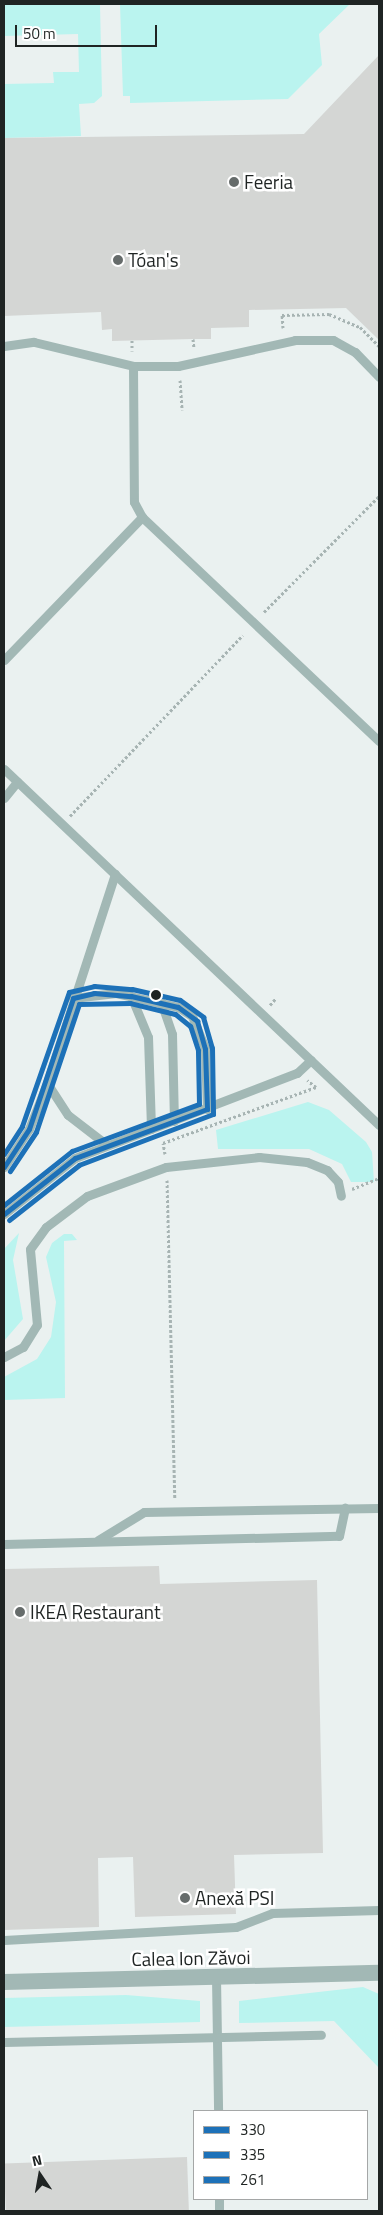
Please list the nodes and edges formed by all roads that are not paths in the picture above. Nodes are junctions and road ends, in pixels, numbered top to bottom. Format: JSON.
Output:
{"nodes":[{"id":1,"x":4,"y":346,"type":"edge"},
{"id":2,"x":133,"y":366,"type":"junction"},
{"id":3,"x":379,"y":377,"type":"edge"},
{"id":4,"x":142,"y":517,"type":"junction"},
{"id":5,"x":4,"y":660,"type":"edge"},
{"id":6,"x":379,"y":741,"type":"edge"},
{"id":7,"x":4,"y":769,"type":"edge"},
{"id":8,"x":17,"y":782,"type":"junction"},
{"id":9,"x":4,"y":798,"type":"edge"},
{"id":10,"x":115,"y":874,"type":"junction"},
{"id":11,"x":131,"y":996,"type":"junction"},
{"id":12,"x":73,"y":998,"type":"junction"},
{"id":13,"x":161,"y":1002,"type":"junction"},
{"id":14,"x":311,"y":1060,"type":"junction"},
{"id":15,"x":48,"y":1083,"type":"junction"},
{"id":16,"x":207,"y":1109,"type":"junction"},
{"id":17,"x":174,"y":1121,"type":"junction"},
{"id":18,"x":379,"y":1125,"type":"edge"},
{"id":19,"x":151,"y":1129,"type":"junction"},
{"id":20,"x":107,"y":1145,"type":"junction"},
{"id":21,"x":4,"y":1167,"type":"edge"},
{"id":22,"x":340,"y":1196,"type":"road end"},
{"id":23,"x":4,"y":1214,"type":"edge"},
{"id":24,"x":4,"y":1357,"type":"edge"},
{"id":25,"x":345,"y":1508,"type":"junction"},
{"id":26,"x":379,"y":1508,"type":"edge"},
{"id":27,"x":96,"y":1541,"type":"junction"},
{"id":28,"x":4,"y":1544,"type":"edge"},
{"id":29,"x":379,"y":1910,"type":"edge"},
{"id":30,"x":4,"y":1940,"type":"edge"},
{"id":31,"x":379,"y":1974,"type":"edge"},
{"id":32,"x":216,"y":1977,"type":"junction"},
{"id":33,"x":4,"y":1982,"type":"edge"},
{"id":34,"x":321,"y":2035,"type":"dead end"},
{"id":35,"x":217,"y":2036,"type":"junction"},
{"id":36,"x":4,"y":2042,"type":"edge"},
{"id":37,"x":218,"y":2110,"type":"edge"}],
"edges":[{"from":1,"to":2,"type":"lane"},
{"from":2,"to":3,"type":"lane"},
{"from":2,"to":4,"type":"lane"},
{"from":4,"to":5,"type":"lane"},
{"from":4,"to":6,"type":"lane"},
{"from":7,"to":8,"type":"lane"},
{"from":8,"to":9,"type":"lane"},
{"from":8,"to":10,"type":"lane"},
{"from":10,"to":12,"type":"lane"},
{"from":10,"to":14,"type":"lane"},
{"from":11,"to":12,"type":"lane"},
{"from":11,"to":13,"type":"lane"},
{"from":11,"to":19,"type":"lane"},
{"from":12,"to":15,"type":"lane"},
{"from":13,"to":16,"type":"lane"},
{"from":13,"to":17,"type":"lane"},
{"from":14,"to":16,"type":"lane"},
{"from":14,"to":18,"type":"lane"},
{"from":15,"to":20,"type":"lane"},
{"from":15,"to":21,"type":"lane"},
{"from":16,"to":17,"type":"lane"},
{"from":17,"to":19,"type":"lane"},
{"from":19,"to":20,"type":"lane"},
{"from":20,"to":23,"type":"lane"},
{"from":22,"to":24,"type":"lane"},
{"from":25,"to":26,"type":"lane"},
{"from":25,"to":27,"type":"lane"},
{"from":25,"to":27,"type":"lane"},
{"from":27,"to":28,"type":"lane"},
{"from":29,"to":30,"type":"lane"},
{"from":31,"to":32,"type":"street","name":"Calea Ion Zăvoi"},
{"from":32,"to":33,"type":"street","name":"Calea Ion Zăvoi"},
{"from":32,"to":35,"type":"lane"},
{"from":34,"to":35,"type":"lane"},
{"from":35,"to":36,"type":"lane"},
{"from":35,"to":37,"type":"lane"}]}
